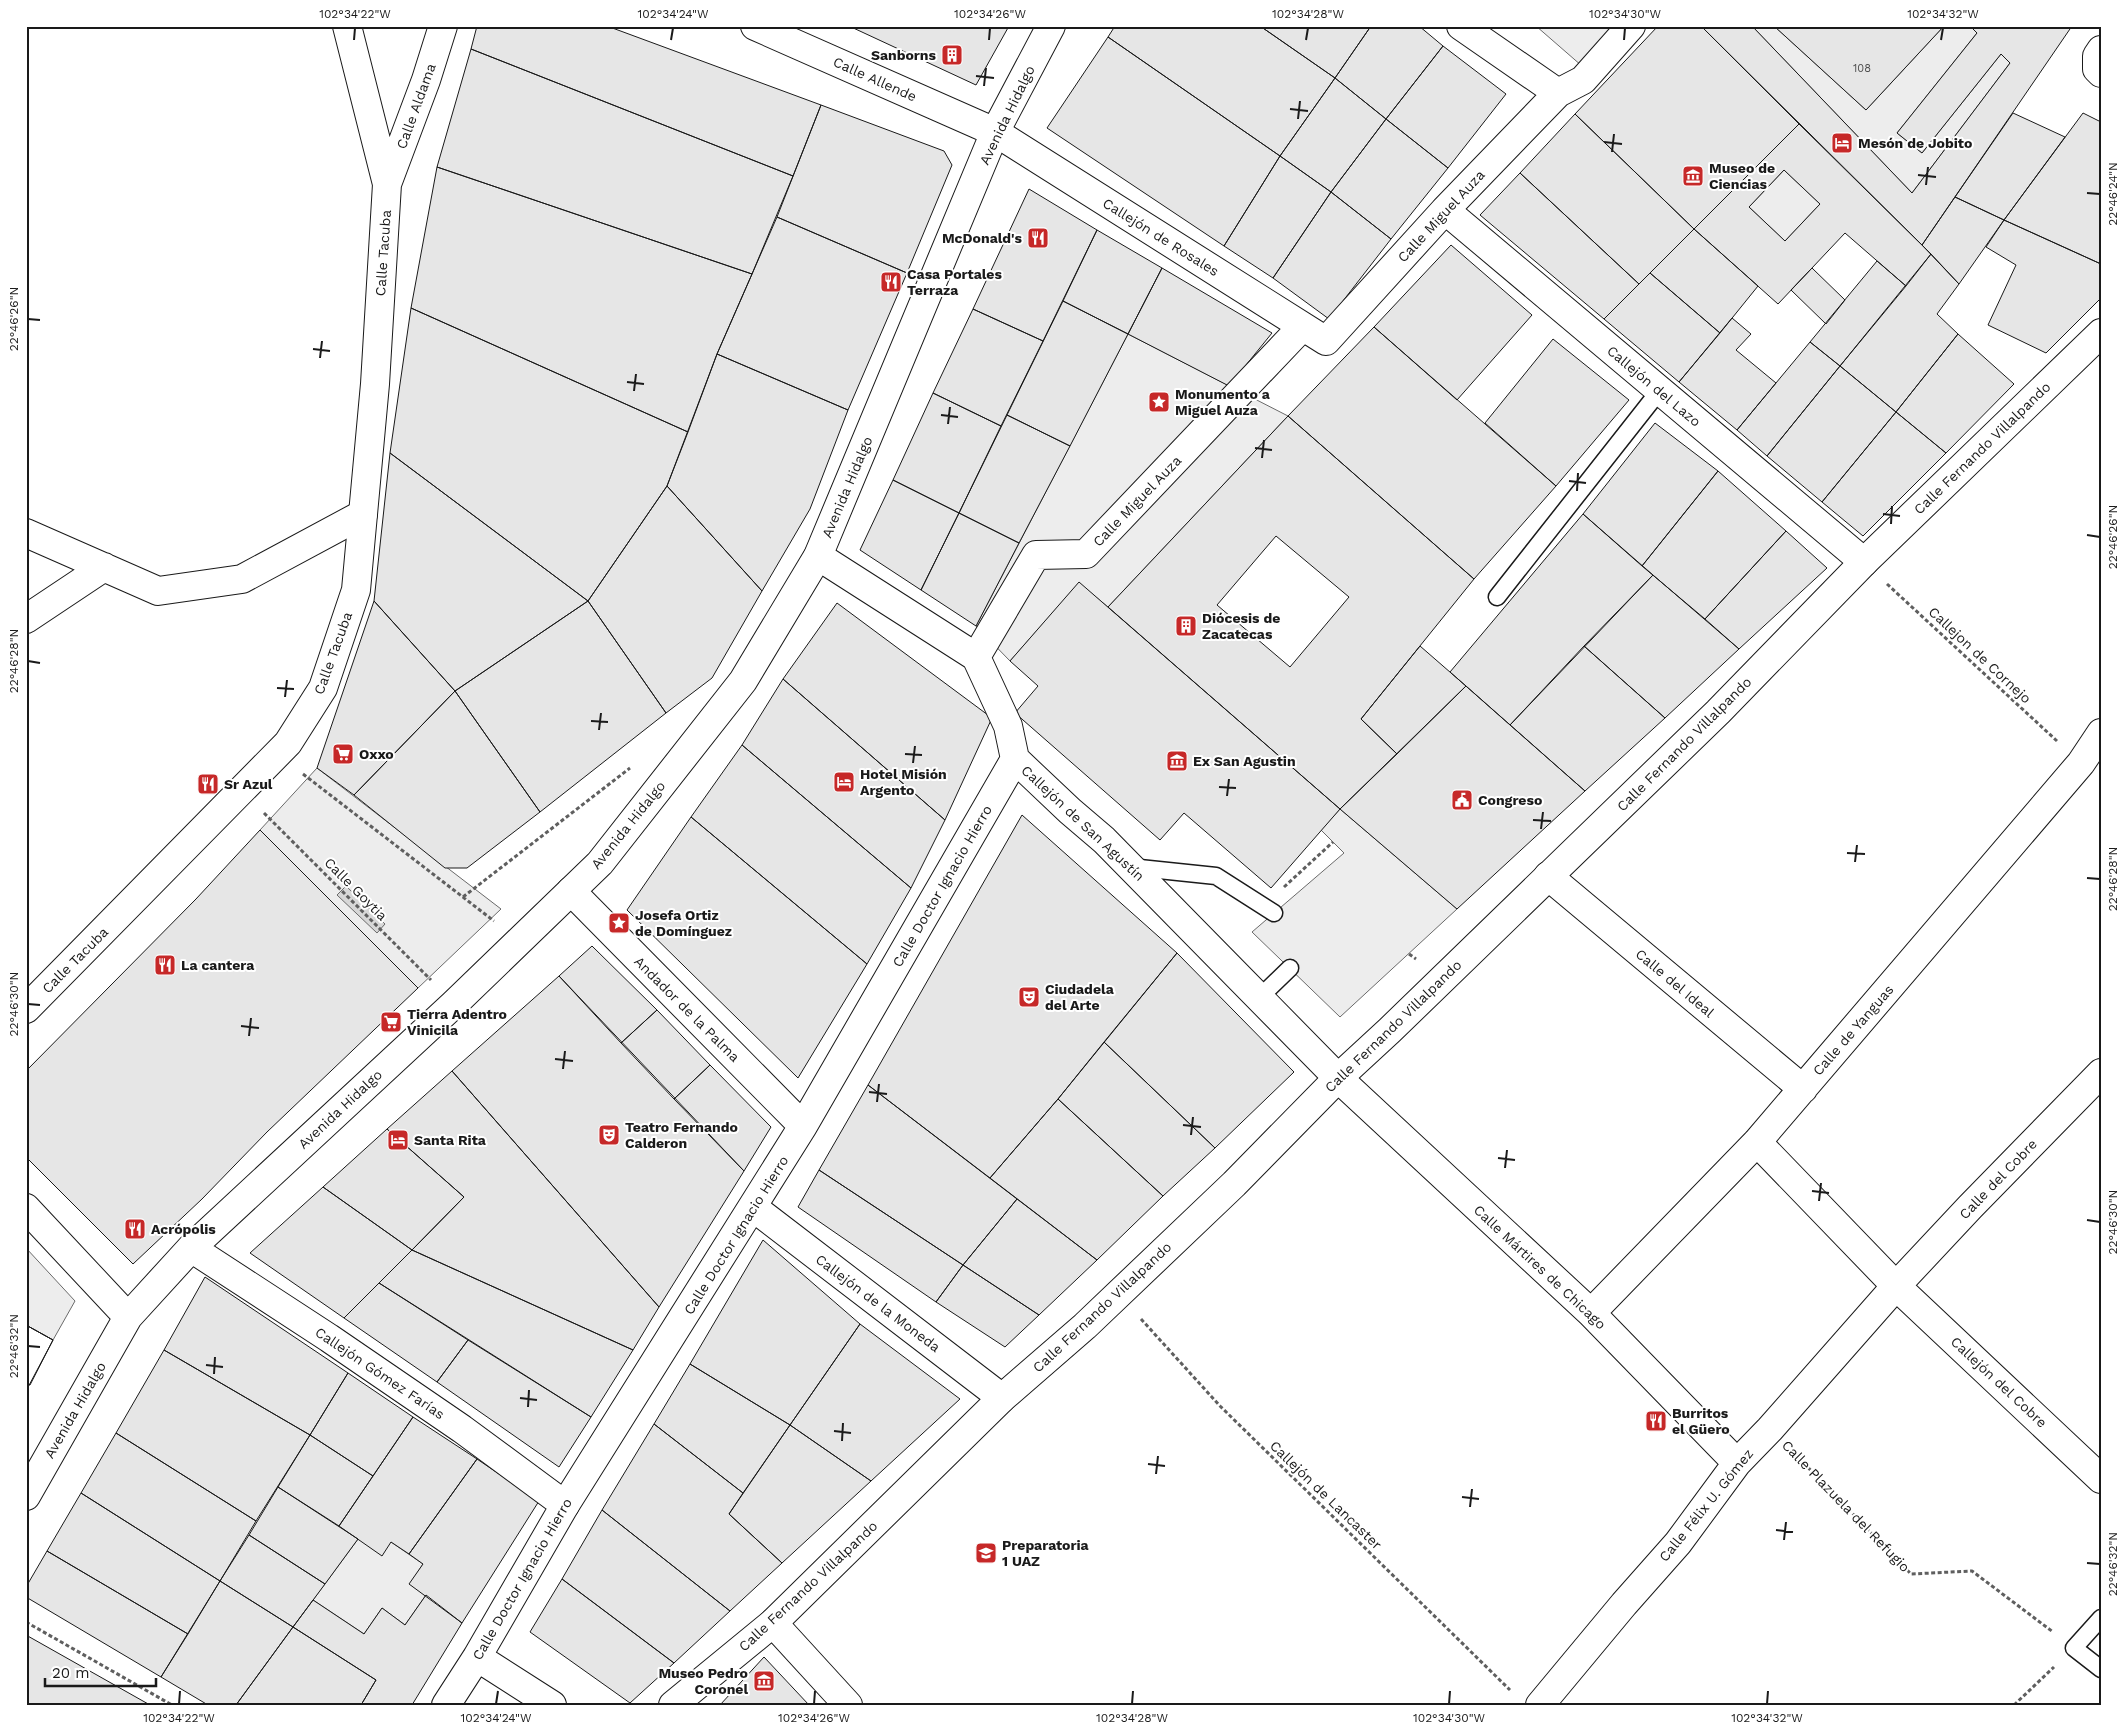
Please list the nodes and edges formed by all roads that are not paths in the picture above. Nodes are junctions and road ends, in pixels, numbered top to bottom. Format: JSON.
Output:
{"nodes":[{"id":1,"x":347,"y":26,"type":"edge"},
{"id":2,"x":443,"y":26,"type":"edge"},
{"id":3,"x":755,"y":26,"type":"edge"},
{"id":4,"x":1051,"y":26,"type":"edge"},
{"id":5,"x":1631,"y":26,"type":"edge"},
{"id":6,"x":1464,"y":27,"type":"edge"},
{"id":7,"x":2101,"y":50,"type":"edge"},
{"id":8,"x":2101,"y":73,"type":"edge"},
{"id":9,"x":1558,"y":93,"type":"junction"},
{"id":10,"x":995,"y":132,"type":"junction"},
{"id":11,"x":387,"y":184,"type":"junction"},
{"id":12,"x":1445,"y":210,"type":"junction"},
{"id":13,"x":1302,"y":327,"type":"junction"},
{"id":14,"x":1326,"y":342,"type":"joint"},
{"id":15,"x":2097,"y":343,"type":"edge"},
{"id":16,"x":1660,"y":390,"type":"junction"},
{"id":17,"x":363,"y":514,"type":"junction"},
{"id":18,"x":26,"y":533,"type":"edge"},
{"id":19,"x":818,"y":556,"type":"junction"},
{"id":20,"x":1864,"y":562,"type":"junction"},
{"id":21,"x":104,"y":567,"type":"junction"},
{"id":22,"x":1497,"y":597,"type":"dead end"},
{"id":23,"x":26,"y":619,"type":"edge"},
{"id":24,"x":976,"y":657,"type":"junction"},
{"id":25,"x":2101,"y":733,"type":"edge"},
{"id":26,"x":1015,"y":759,"type":"junction"},
{"id":27,"x":1130,"y":867,"type":"junction"},
{"id":28,"x":1548,"y":876,"type":"junction"},
{"id":29,"x":571,"y":891,"type":"junction"},
{"id":30,"x":1274,"y":914,"type":"dead end"},
{"id":31,"x":1290,"y":968,"type":"dead end"},
{"id":32,"x":1259,"y":998,"type":"junction"},
{"id":33,"x":26,"y":1009,"type":"edge"},
{"id":34,"x":2101,"y":1073,"type":"edge"},
{"id":35,"x":1338,"y":1078,"type":"junction"},
{"id":36,"x":1803,"y":1089,"type":"junction"},
{"id":37,"x":803,"y":1126,"type":"junction"},
{"id":38,"x":1757,"y":1142,"type":"junction"},
{"id":39,"x":26,"y":1208,"type":"edge"},
{"id":40,"x":754,"y":1208,"type":"junction"},
{"id":41,"x":191,"y":1248,"type":"junction"},
{"id":42,"x":1896,"y":1286,"type":"junction"},
{"id":43,"x":1591,"y":1314,"type":"junction"},
{"id":44,"x":128,"y":1318,"type":"junction"},
{"id":45,"x":1002,"y":1398,"type":"junction"},
{"id":46,"x":1737,"y":1463,"type":"junction"},
{"id":47,"x":2101,"y":1479,"type":"edge"},
{"id":48,"x":26,"y":1496,"type":"edge"},
{"id":49,"x":565,"y":1505,"type":"junction"},
{"id":50,"x":2101,"y":1618,"type":"edge"},
{"id":51,"x":773,"y":1623,"type":"junction"},
{"id":52,"x":476,"y":1657,"type":"junction"},
{"id":53,"x":2101,"y":1669,"type":"edge"},
{"id":54,"x":446,"y":1705,"type":"edge"},
{"id":55,"x":552,"y":1705,"type":"edge"},
{"id":56,"x":673,"y":1705,"type":"edge"},
{"id":57,"x":848,"y":1705,"type":"edge"},
{"id":58,"x":1540,"y":1705,"type":"edge"}],
"edges":[{"from":1,"to":11,"type":"street"},
{"from":2,"to":11,"type":"street","name":"Calle Aldama"},
{"from":3,"to":10,"type":"street","name":"Calle Allende"},
{"from":4,"to":10,"type":"street","name":"Avenida Hidalgo"},
{"from":5,"to":9,"type":"street","name":"Calle Miguel Auza"},
{"from":6,"to":9,"type":"street"},
{"from":7,"to":8,"type":"street"},
{"from":9,"to":12,"type":"street","name":"Calle Miguel Auza"},
{"from":10,"to":13,"type":"street","name":"Callejón de Rosales"},
{"from":10,"to":19,"type":"street","name":"Avenida Hidalgo"},
{"from":11,"to":17,"type":"street","name":"Calle Tacuba"},
{"from":12,"to":14,"type":"street","name":"Calle Miguel Auza"},
{"from":12,"to":16,"type":"street","name":"Callejón del Lazo"},
{"from":13,"to":14,"type":"street","name":"Callejón de Rosales"},
{"from":13,"to":24,"type":"street","name":"Calle Miguel Auza"},
{"from":15,"to":20,"type":"street","name":"Calle Fernando Villalpando"},
{"from":16,"to":20,"type":"street","name":"Callejón del Lazo"},
{"from":16,"to":22,"type":"lane"},
{"from":17,"to":21,"type":"street"},
{"from":17,"to":33,"type":"street","name":"Calle Tacuba"},
{"from":18,"to":21,"type":"street"},
{"from":19,"to":24,"type":"street"},
{"from":19,"to":29,"type":"street","name":"Avenida Hidalgo"},
{"from":20,"to":28,"type":"street","name":"Calle Fernando Villalpando"},
{"from":21,"to":23,"type":"street"},
{"from":24,"to":26,"type":"street","name":"Callejón de San Agustín"},
{"from":25,"to":36,"type":"street","name":"Calle de Yanguas"},
{"from":26,"to":27,"type":"street","name":"Callejón de San Agustín"},
{"from":26,"to":37,"type":"street","name":"Calle Doctor Ignacio Hierro"},
{"from":27,"to":30,"type":"lane"},
{"from":27,"to":32,"type":"street","name":"Callejón de San Agustín"},
{"from":28,"to":35,"type":"street","name":"Calle Fernando Villalpando"},
{"from":28,"to":36,"type":"street","name":"Calle del Ideal"},
{"from":29,"to":37,"type":"street","name":"Andador de la Palma"},
{"from":29,"to":41,"type":"street","name":"Avenida Hidalgo"},
{"from":31,"to":32,"type":"lane"},
{"from":32,"to":35,"type":"street","name":"Callejón de San Agustín"},
{"from":34,"to":42,"type":"street","name":"Calle del Cobre"},
{"from":35,"to":43,"type":"street","name":"Calle Mártires de Chicago"},
{"from":35,"to":45,"type":"street","name":"Calle Fernando Villalpando"},
{"from":36,"to":38,"type":"street","name":"Calle de Yanguas"},
{"from":37,"to":40,"type":"street","name":"Calle Doctor Ignacio Hierro"},
{"from":38,"to":42,"type":"street"},
{"from":38,"to":43,"type":"street","name":"Calle de Yanguas"},
{"from":39,"to":44,"type":"street"},
{"from":40,"to":45,"type":"street","name":"Callejón de la Moneda"},
{"from":40,"to":49,"type":"street","name":"Calle Doctor Ignacio Hierro"},
{"from":41,"to":44,"type":"street","name":"Avenida Hidalgo"},
{"from":41,"to":49,"type":"street","name":"Callejón Gómez Farías"},
{"from":42,"to":46,"type":"street","name":"Calle Félix U. Gómez"},
{"from":42,"to":47,"type":"street","name":"Callejón del Cobre"},
{"from":43,"to":46,"type":"street","name":"Calle Mártires de Chicago"},
{"from":44,"to":48,"type":"street","name":"Avenida Hidalgo"},
{"from":45,"to":51,"type":"street","name":"Calle Fernando Villalpando"},
{"from":46,"to":58,"type":"street","name":"Calle Félix U. Gómez"},
{"from":49,"to":52,"type":"street","name":"Calle Doctor Ignacio Hierro"},
{"from":50,"to":53,"type":"lane"},
{"from":51,"to":56,"type":"street","name":"Calle Fernando Villalpando"},
{"from":51,"to":57,"type":"street"},
{"from":52,"to":54,"type":"street","name":"Calle Doctor Ignacio Hierro"},
{"from":52,"to":55,"type":"street"}]}
